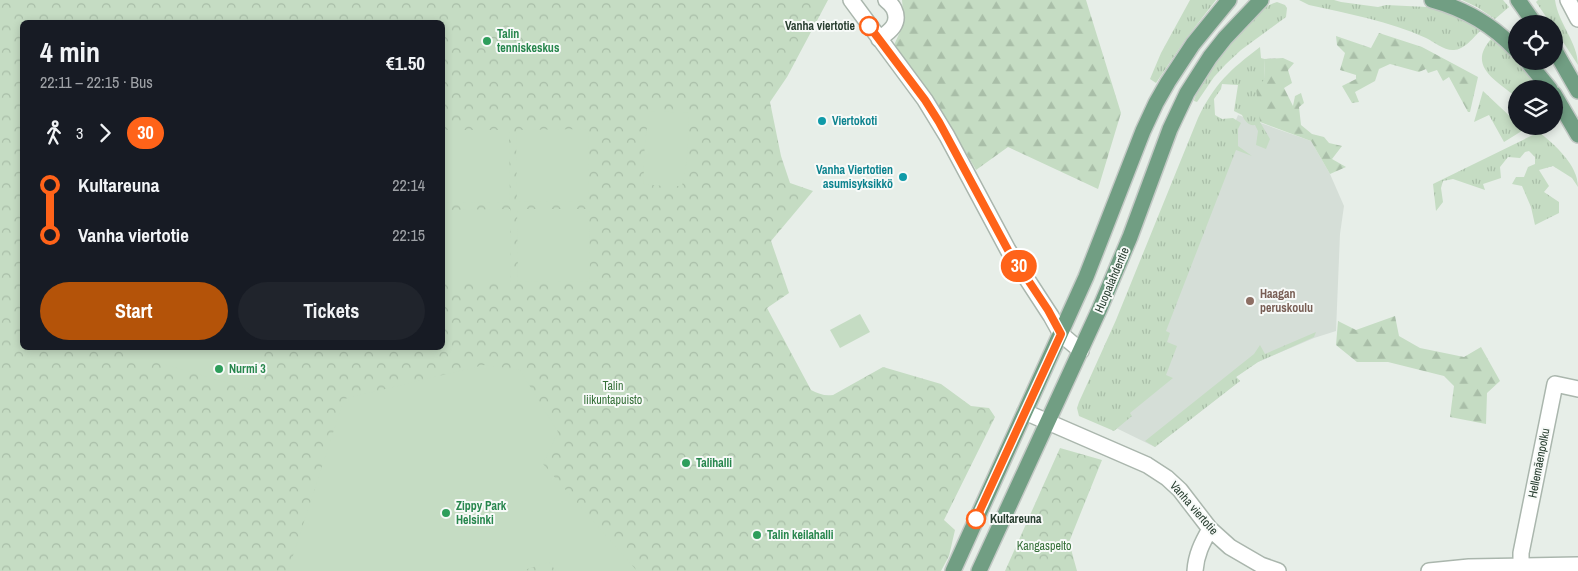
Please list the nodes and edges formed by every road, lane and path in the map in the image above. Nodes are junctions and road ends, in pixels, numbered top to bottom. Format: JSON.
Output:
{"nodes":[{"id":1,"x":851,"y":0,"type":"edge"},
{"id":2,"x":886,"y":0,"type":"edge"},
{"id":3,"x":1229,"y":0,"type":"edge"},
{"id":4,"x":1260,"y":0,"type":"edge"},
{"id":5,"x":1432,"y":0,"type":"edge"},
{"id":6,"x":1518,"y":0,"type":"edge"},
{"id":7,"x":1568,"y":0,"type":"edge"},
{"id":8,"x":1529,"y":15,"type":"edge"},
{"id":9,"x":1578,"y":19,"type":"edge"},
{"id":10,"x":879,"y":39,"type":"junction"},
{"id":11,"x":1508,"y":42,"type":"edge"},
{"id":12,"x":1563,"y":65,"type":"edge"},
{"id":13,"x":1534,"y":70,"type":"edge"},
{"id":14,"x":1543,"y":80,"type":"edge"},
{"id":15,"x":1578,"y":91,"type":"edge"},
{"id":16,"x":1563,"y":109,"type":"edge"},
{"id":17,"x":1578,"y":135,"type":"edge"},
{"id":18,"x":1061,"y":334,"type":"junction"},
{"id":19,"x":1081,"y":351,"type":"junction"},
{"id":20,"x":1578,"y":389,"type":"edge"},
{"id":21,"x":1025,"y":412,"type":"junction"},
{"id":22,"x":1048,"y":422,"type":"junction"},
{"id":23,"x":1210,"y":529,"type":"junction"},
{"id":24,"x":1578,"y":565,"type":"edge"},
{"id":25,"x":1521,"y":566,"type":"junction"},
{"id":26,"x":953,"y":571,"type":"edge"},
{"id":27,"x":980,"y":571,"type":"edge"},
{"id":28,"x":1195,"y":571,"type":"edge"},
{"id":29,"x":1278,"y":571,"type":"edge"},
{"id":30,"x":1429,"y":571,"type":"edge"}],
"edges":[{"from":1,"to":10,"type":"street"},
{"from":2,"to":10,"type":"street"},
{"from":3,"to":18,"type":"main road","name":"Huopalahdentie"},
{"from":4,"to":19,"type":"main road","name":"Huopalahdentie"},
{"from":5,"to":11,"type":"main road"},
{"from":6,"to":8,"type":"main road"},
{"from":7,"to":9,"type":"street"},
{"from":10,"to":18,"type":"street"},
{"from":12,"to":15,"type":"main road"},
{"from":13,"to":14,"type":"main road"},
{"from":16,"to":17,"type":"main road"},
{"from":18,"to":19,"type":"street"},
{"from":18,"to":21,"type":"main road","name":"Huopalahdentie"},
{"from":19,"to":22,"type":"main road","name":"Huopalahdentie"},
{"from":20,"to":25,"type":"street","name":"Hellemäenpolku"},
{"from":21,"to":22,"type":"street","name":"Vanha viertotie"},
{"from":21,"to":26,"type":"main road","name":"Huopalahdentie"},
{"from":22,"to":23,"type":"street","name":"Vanha viertotie"},
{"from":22,"to":27,"type":"main road","name":"Huopalahdentie"},
{"from":23,"to":28,"type":"street"},
{"from":23,"to":29,"type":"street","name":"Vanha viertotie"},
{"from":24,"to":25,"type":"street"},
{"from":25,"to":30,"type":"street"}]}
